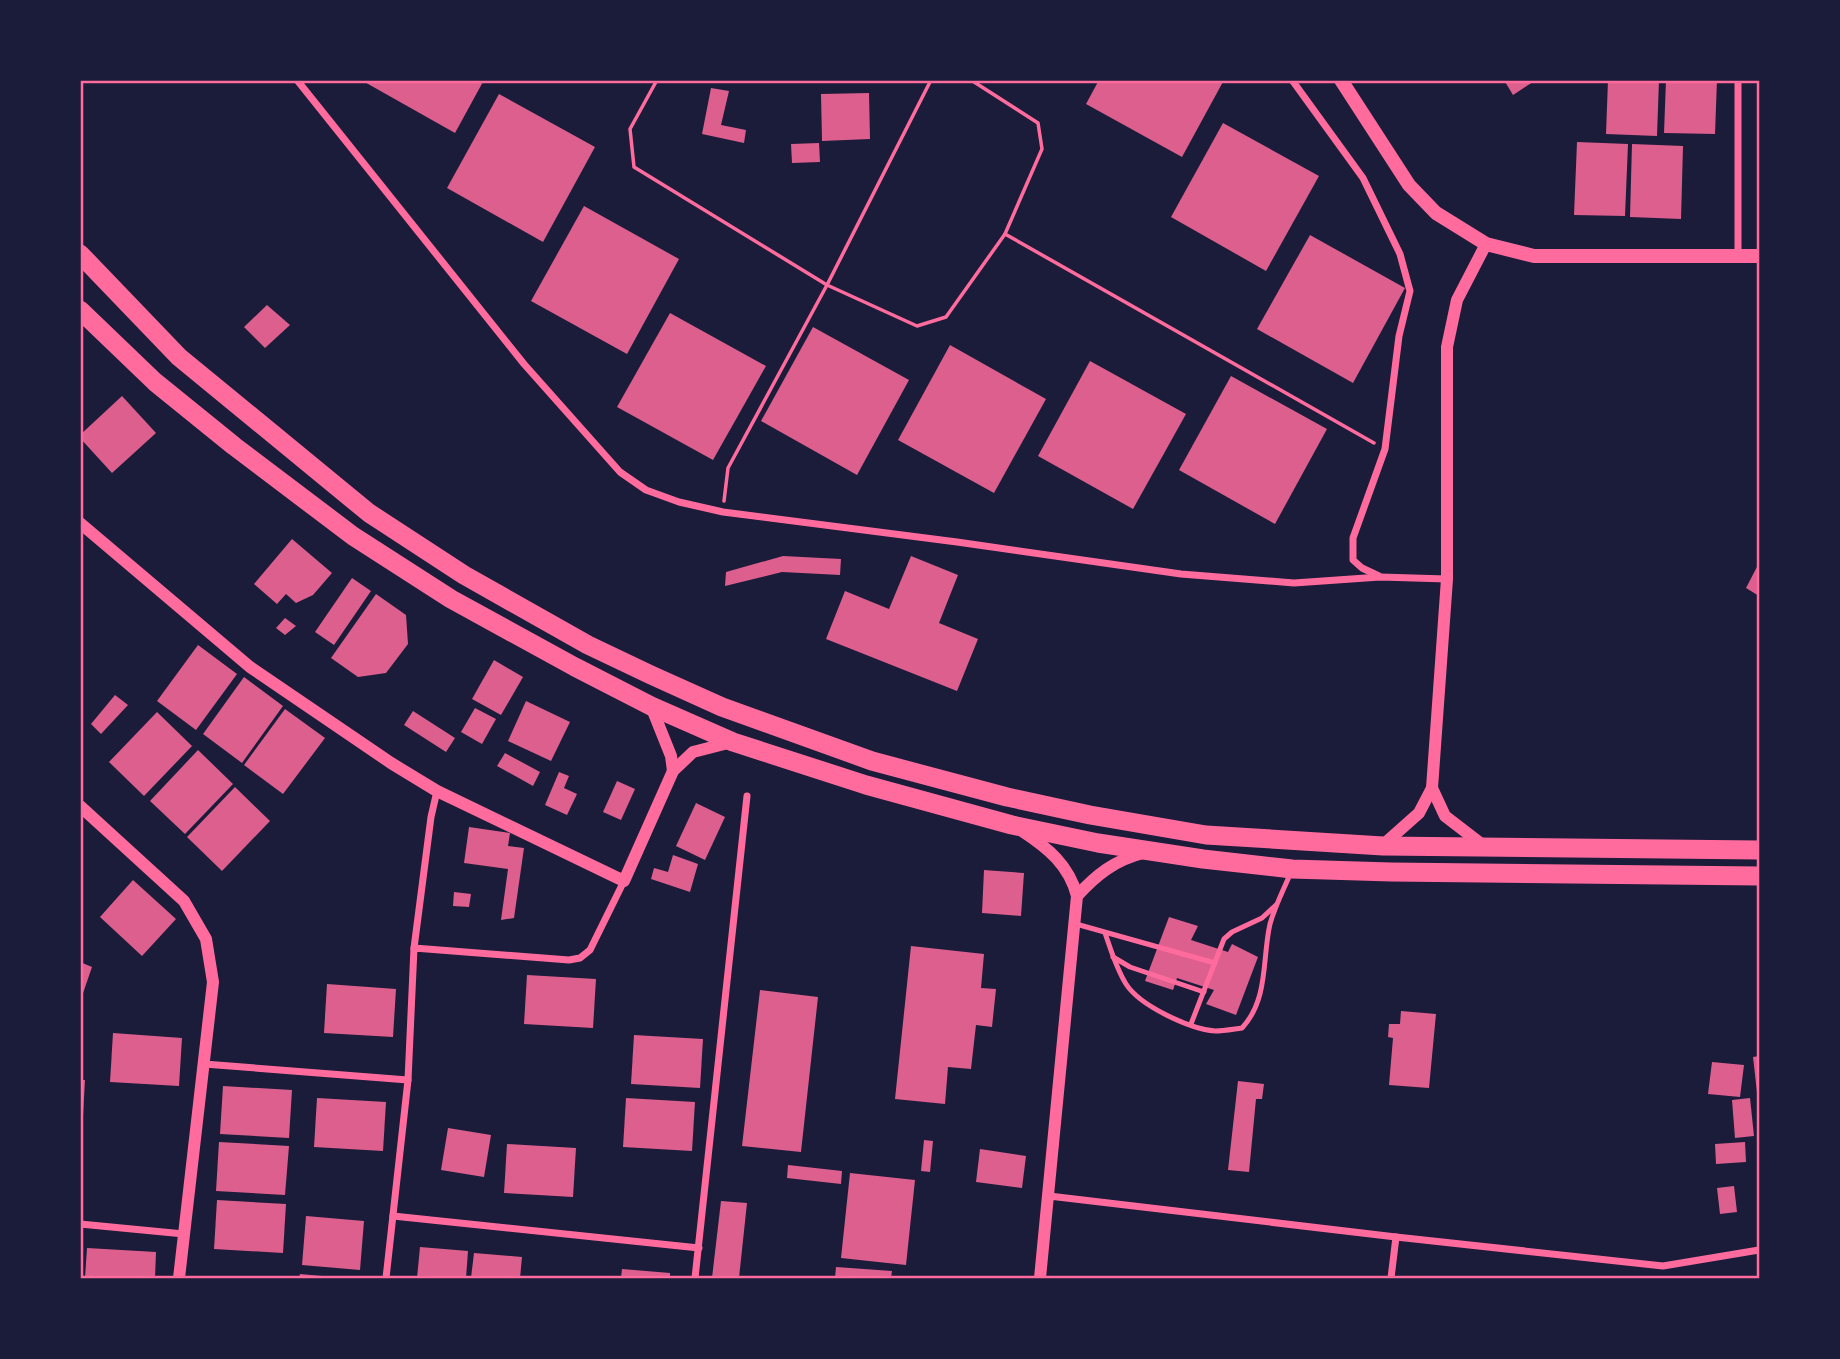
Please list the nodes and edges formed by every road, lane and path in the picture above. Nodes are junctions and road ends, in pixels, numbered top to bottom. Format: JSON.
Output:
{"nodes":[{"id":1,"x":297,"y":80,"type":"edge"},
{"id":2,"x":657,"y":80,"type":"edge"},
{"id":3,"x":931,"y":80,"type":"edge"},
{"id":4,"x":971,"y":80,"type":"edge"},
{"id":5,"x":1292,"y":80,"type":"edge"},
{"id":6,"x":1340,"y":80,"type":"edge"},
{"id":7,"x":1738,"y":80,"type":"edge"},
{"id":8,"x":1004,"y":234,"type":"junction"},
{"id":9,"x":1486,"y":244,"type":"junction"},
{"id":10,"x":80,"y":254,"type":"edge"},
{"id":11,"x":1759,"y":256,"type":"edge"},
{"id":12,"x":1738,"y":257,"type":"junction"},
{"id":13,"x":827,"y":285,"type":"junction"},
{"id":14,"x":80,"y":310,"type":"edge"},
{"id":15,"x":1385,"y":449,"type":"junction"},
{"id":16,"x":723,"y":512,"type":"junction"},
{"id":17,"x":80,"y":523,"type":"edge"},
{"id":18,"x":1380,"y":577,"type":"junction"},
{"id":19,"x":1447,"y":579,"type":"junction"},
{"id":20,"x":651,"y":706,"type":"junction"},
{"id":21,"x":733,"y":742,"type":"junction"},
{"id":22,"x":673,"y":771,"type":"junction"},
{"id":23,"x":1432,"y":788,"type":"junction"},
{"id":24,"x":437,"y":791,"type":"junction"},
{"id":25,"x":747,"y":796,"type":"dead end"},
{"id":26,"x":80,"y":806,"type":"edge"},
{"id":27,"x":1012,"y":825,"type":"junction"},
{"id":28,"x":1383,"y":846,"type":"junction"},
{"id":29,"x":1485,"y":847,"type":"junction"},
{"id":30,"x":1759,"y":850,"type":"edge"},
{"id":31,"x":1149,"y":851,"type":"junction"},
{"id":32,"x":1292,"y":869,"type":"junction"},
{"id":33,"x":1759,"y":876,"type":"edge"},
{"id":34,"x":624,"y":881,"type":"junction"},
{"id":35,"x":1077,"y":896,"type":"junction"},
{"id":36,"x":1279,"y":902,"type":"junction"},
{"id":37,"x":1073,"y":923,"type":"junction"},
{"id":38,"x":1105,"y":933,"type":"junction"},
{"id":39,"x":414,"y":948,"type":"junction"},
{"id":40,"x":1113,"y":957,"type":"junction"},
{"id":41,"x":1215,"y":963,"type":"junction"},
{"id":42,"x":1204,"y":992,"type":"junction"},
{"id":43,"x":1191,"y":1024,"type":"junction"},
{"id":44,"x":204,"y":1064,"type":"junction"},
{"id":45,"x":408,"y":1080,"type":"junction"},
{"id":46,"x":1049,"y":1196,"type":"junction"},
{"id":47,"x":393,"y":1216,"type":"junction"},
{"id":48,"x":80,"y":1224,"type":"edge"},
{"id":49,"x":184,"y":1234,"type":"junction"},
{"id":50,"x":1396,"y":1237,"type":"junction"},
{"id":51,"x":699,"y":1248,"type":"junction"},
{"id":52,"x":1759,"y":1250,"type":"edge"},
{"id":53,"x":179,"y":1279,"type":"edge"},
{"id":54,"x":386,"y":1279,"type":"edge"},
{"id":55,"x":695,"y":1279,"type":"edge"},
{"id":56,"x":1040,"y":1279,"type":"edge"},
{"id":57,"x":1391,"y":1279,"type":"edge"}],
"edges":[{"from":1,"to":16,"type":"street"},
{"from":2,"to":13,"type":"path"},
{"from":3,"to":13,"type":"path"},
{"from":4,"to":8,"type":"path"},
{"from":5,"to":15,"type":"street"},
{"from":6,"to":9,"type":"main road"},
{"from":7,"to":12,"type":"street"},
{"from":8,"to":13,"type":"path"},
{"from":8,"to":15,"type":"path"},
{"from":9,"to":12,"type":"main road"},
{"from":9,"to":19,"type":"street"},
{"from":10,"to":28,"type":"highway"},
{"from":11,"to":12,"type":"main road"},
{"from":13,"to":16,"type":"path"},
{"from":14,"to":20,"type":"highway"},
{"from":15,"to":18,"type":"street"},
{"from":16,"to":18,"type":"street"},
{"from":17,"to":24,"type":"street"},
{"from":18,"to":19,"type":"street"},
{"from":19,"to":23,"type":"street"},
{"from":20,"to":21,"type":"highway"},
{"from":20,"to":22,"type":"street"},
{"from":21,"to":22,"type":"street"},
{"from":21,"to":27,"type":"highway"},
{"from":22,"to":34,"type":"street"},
{"from":23,"to":28,"type":"street"},
{"from":23,"to":29,"type":"street"},
{"from":24,"to":34,"type":"street"},
{"from":24,"to":39,"type":"street"},
{"from":25,"to":51,"type":"street"},
{"from":26,"to":44,"type":"street"},
{"from":27,"to":31,"type":"highway"},
{"from":27,"to":35,"type":"street"},
{"from":28,"to":29,"type":"highway"},
{"from":29,"to":30,"type":"highway"},
{"from":31,"to":32,"type":"highway"},
{"from":31,"to":35,"type":"street"},
{"from":32,"to":33,"type":"highway"},
{"from":32,"to":36,"type":"lane"},
{"from":34,"to":39,"type":"street"},
{"from":35,"to":37,"type":"street"},
{"from":36,"to":41,"type":"lane"},
{"from":36,"to":43,"type":"lane"},
{"from":37,"to":38,"type":"lane"},
{"from":37,"to":46,"type":"street"},
{"from":38,"to":40,"type":"lane"},
{"from":38,"to":41,"type":"lane"},
{"from":39,"to":45,"type":"street"},
{"from":40,"to":42,"type":"lane"},
{"from":40,"to":43,"type":"lane"},
{"from":41,"to":42,"type":"lane"},
{"from":42,"to":43,"type":"lane"},
{"from":44,"to":45,"type":"street"},
{"from":44,"to":49,"type":"street"},
{"from":45,"to":47,"type":"street"},
{"from":46,"to":50,"type":"street"},
{"from":46,"to":56,"type":"street"},
{"from":47,"to":51,"type":"street"},
{"from":47,"to":54,"type":"street"},
{"from":48,"to":49,"type":"street"},
{"from":49,"to":53,"type":"street"},
{"from":50,"to":52,"type":"street"},
{"from":50,"to":57,"type":"street"},
{"from":51,"to":55,"type":"street"}]}
